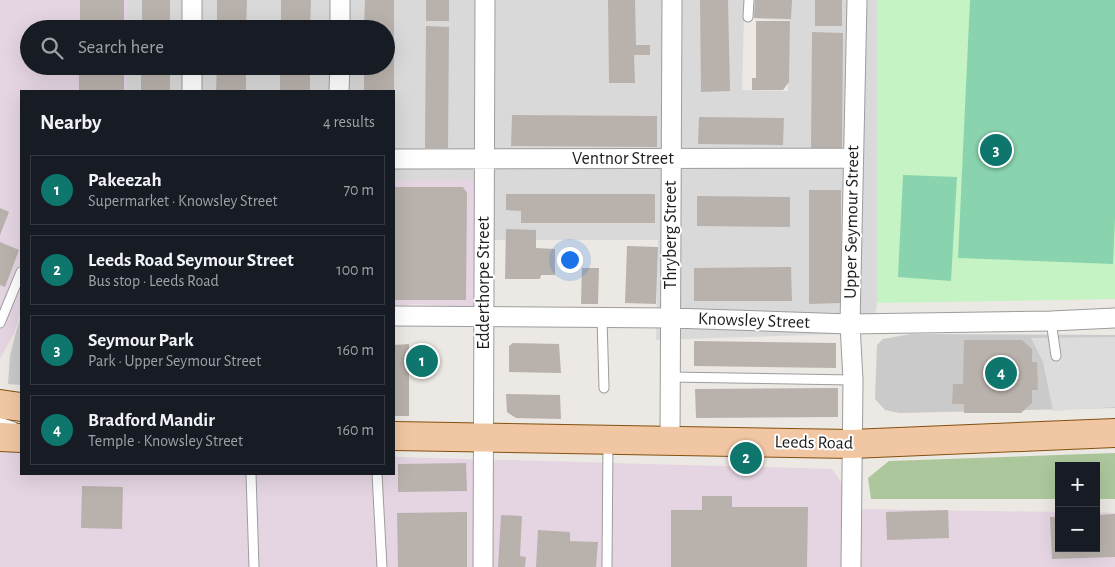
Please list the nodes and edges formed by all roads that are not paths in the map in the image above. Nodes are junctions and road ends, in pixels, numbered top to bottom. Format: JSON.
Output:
{"nodes":[{"id":1,"x":192,"y":0,"type":"edge"},
{"id":2,"x":340,"y":0,"type":"edge"},
{"id":3,"x":485,"y":0,"type":"edge"},
{"id":4,"x":672,"y":0,"type":"edge"},
{"id":5,"x":749,"y":0,"type":"edge"},
{"id":6,"x":857,"y":0,"type":"edge"},
{"id":7,"x":748,"y":17,"type":"dead end"},
{"id":8,"x":192,"y":20,"type":"edge"},
{"id":9,"x":340,"y":20,"type":"edge"},
{"id":10,"x":192,"y":75,"type":"edge"},
{"id":11,"x":340,"y":75,"type":"edge"},
{"id":12,"x":192,"y":90,"type":"edge"},
{"id":13,"x":339,"y":90,"type":"edge"},
{"id":14,"x":853,"y":158,"type":"junction"},
{"id":15,"x":671,"y":159,"type":"junction"},
{"id":16,"x":395,"y":160,"type":"edge"},
{"id":17,"x":483,"y":160,"type":"junction"},
{"id":18,"x":20,"y":274,"type":"edge"},
{"id":19,"x":395,"y":316,"type":"edge"},
{"id":20,"x":484,"y":318,"type":"junction"},
{"id":21,"x":602,"y":318,"type":"junction"},
{"id":22,"x":672,"y":318,"type":"junction"},
{"id":23,"x":1115,"y":318,"type":"edge"},
{"id":24,"x":1051,"y":321,"type":"junction"},
{"id":25,"x":0,"y":323,"type":"edge"},
{"id":26,"x":850,"y":324,"type":"junction"},
{"id":27,"x":1056,"y":356,"type":"dead end"},
{"id":28,"x":670,"y":377,"type":"junction"},
{"id":29,"x":853,"y":380,"type":"junction"},
{"id":30,"x":604,"y":388,"type":"dead end"},
{"id":31,"x":0,"y":404,"type":"edge"},
{"id":32,"x":20,"y":407,"type":"edge"},
{"id":33,"x":0,"y":422,"type":"edge"},
{"id":34,"x":20,"y":430,"type":"edge"},
{"id":35,"x":1115,"y":433,"type":"edge"},
{"id":36,"x":395,"y":436,"type":"edge"},
{"id":37,"x":0,"y":437,"type":"edge"},
{"id":38,"x":484,"y":437,"type":"junction"},
{"id":39,"x":20,"y":438,"type":"edge"},
{"id":40,"x":608,"y":440,"type":"junction"},
{"id":41,"x":670,"y":440,"type":"junction"},
{"id":42,"x":851,"y":444,"type":"junction"},
{"id":43,"x":251,"y":475,"type":"edge"},
{"id":44,"x":377,"y":475,"type":"edge"},
{"id":45,"x":254,"y":567,"type":"edge"},
{"id":46,"x":382,"y":567,"type":"edge"},
{"id":47,"x":483,"y":567,"type":"edge"},
{"id":48,"x":607,"y":567,"type":"edge"},
{"id":49,"x":851,"y":567,"type":"edge"}],
"edges":[{"from":1,"to":8,"type":"street"},
{"from":2,"to":9,"type":"street"},
{"from":3,"to":17,"type":"street","name":"Edderthorpe Street"},
{"from":4,"to":15,"type":"street","name":"Thryberg Street"},
{"from":5,"to":7,"type":"lane"},
{"from":6,"to":14,"type":"street","name":"Upper Seymour Street"},
{"from":10,"to":12,"type":"street"},
{"from":11,"to":13,"type":"street"},
{"from":14,"to":15,"type":"street","name":"Ventnor Street"},
{"from":14,"to":26,"type":"street","name":"Upper Seymour Street"},
{"from":15,"to":17,"type":"street","name":"Ventnor Street"},
{"from":15,"to":22,"type":"street","name":"Thryberg Street"},
{"from":16,"to":17,"type":"street","name":"Ventnor Street"},
{"from":17,"to":20,"type":"street","name":"Edderthorpe Street"},
{"from":18,"to":25,"type":"lane"},
{"from":19,"to":20,"type":"street","name":"Knowsley Street"},
{"from":20,"to":21,"type":"street","name":"Knowsley Street"},
{"from":20,"to":38,"type":"street","name":"Edderthorpe Street"},
{"from":21,"to":22,"type":"street","name":"Knowsley Street"},
{"from":21,"to":30,"type":"lane"},
{"from":22,"to":26,"type":"street","name":"Knowsley Street"},
{"from":22,"to":28,"type":"street","name":"Thryberg Street"},
{"from":23,"to":24,"type":"street","name":"Knowsley Street"},
{"from":24,"to":26,"type":"street","name":"Knowsley Street"},
{"from":24,"to":27,"type":"lane"},
{"from":26,"to":29,"type":"street","name":"Upper Seymour Street"},
{"from":28,"to":29,"type":"lane"},
{"from":28,"to":41,"type":"street","name":"Thryberg Street"},
{"from":29,"to":42,"type":"street","name":"Upper Seymour Street"},
{"from":31,"to":32,"type":"main road"},
{"from":33,"to":34,"type":"lane"},
{"from":35,"to":42,"type":"main road","name":"Leeds Road"},
{"from":36,"to":38,"type":"main road","name":"Leeds Road"},
{"from":37,"to":39,"type":"main road"},
{"from":38,"to":40,"type":"main road","name":"Leeds Road"},
{"from":38,"to":47,"type":"street","name":"Edderthorpe Street"},
{"from":40,"to":41,"type":"main road","name":"Leeds Road"},
{"from":40,"to":48,"type":"lane"},
{"from":41,"to":42,"type":"main road","name":"Leeds Road"},
{"from":42,"to":49,"type":"street","name":"Upper Seymour Street"},
{"from":43,"to":45,"type":"lane"},
{"from":44,"to":46,"type":"lane"}]}
